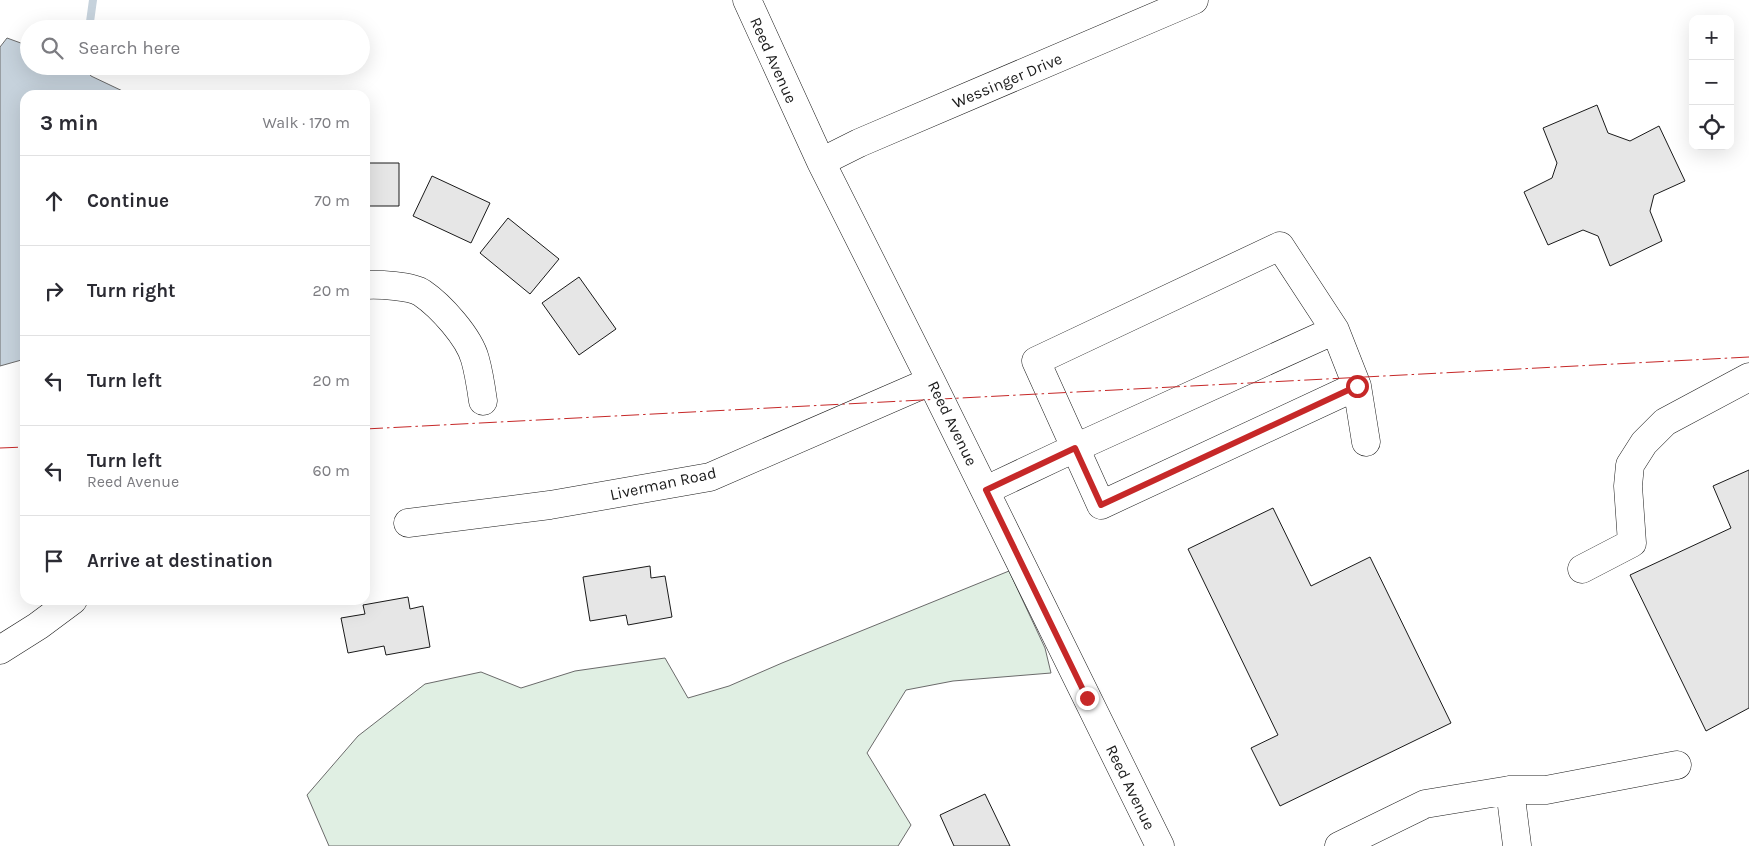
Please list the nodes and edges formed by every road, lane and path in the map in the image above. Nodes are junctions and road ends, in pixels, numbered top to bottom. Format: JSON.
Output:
{"nodes":[{"id":1,"x":747,"y":0,"type":"edge"},
{"id":2,"x":1194,"y":0,"type":"edge"},
{"id":3,"x":820,"y":162,"type":"junction"},
{"id":4,"x":370,"y":285,"type":"edge"},
{"id":5,"x":1335,"y":330,"type":"junction"},
{"id":6,"x":1749,"y":377,"type":"edge"},
{"id":7,"x":932,"y":381,"type":"junction"},
{"id":8,"x":1357,"y":386,"type":"junction"},
{"id":9,"x":483,"y":401,"type":"dead end"},
{"id":10,"x":1366,"y":442,"type":"dead end"},
{"id":11,"x":1075,"y":448,"type":"junction"},
{"id":12,"x":986,"y":490,"type":"junction"},
{"id":13,"x":408,"y":524,"type":"dead end"},
{"id":14,"x":1582,"y":569,"type":"dead end"},
{"id":15,"x":66,"y":605,"type":"edge"},
{"id":16,"x":0,"y":650,"type":"edge"},
{"id":17,"x":1677,"y":765,"type":"dead end"},
{"id":18,"x":1510,"y":790,"type":"junction"},
{"id":19,"x":1517,"y":845,"type":"edge"},
{"id":20,"x":1160,"y":846,"type":"edge"},
{"id":21,"x":1339,"y":846,"type":"edge"}],
"edges":[{"from":1,"to":3,"type":"street","name":"Reed Avenue"},
{"from":2,"to":3,"type":"street","name":"Wessinger Drive"},
{"from":3,"to":7,"type":"street","name":"Reed Avenue"},
{"from":4,"to":9,"type":"street"},
{"from":5,"to":8,"type":"street"},
{"from":5,"to":11,"type":"street"},
{"from":5,"to":11,"type":"street"},
{"from":6,"to":14,"type":"street"},
{"from":7,"to":12,"type":"street","name":"Reed Avenue"},
{"from":7,"to":13,"type":"street","name":"Liverman Road"},
{"from":8,"to":10,"type":"street"},
{"from":8,"to":11,"type":"street"},
{"from":11,"to":12,"type":"street"},
{"from":12,"to":20,"type":"street","name":"Reed Avenue"},
{"from":15,"to":16,"type":"street"},
{"from":17,"to":18,"type":"street"},
{"from":18,"to":19,"type":"street"},
{"from":18,"to":21,"type":"street"}]}
